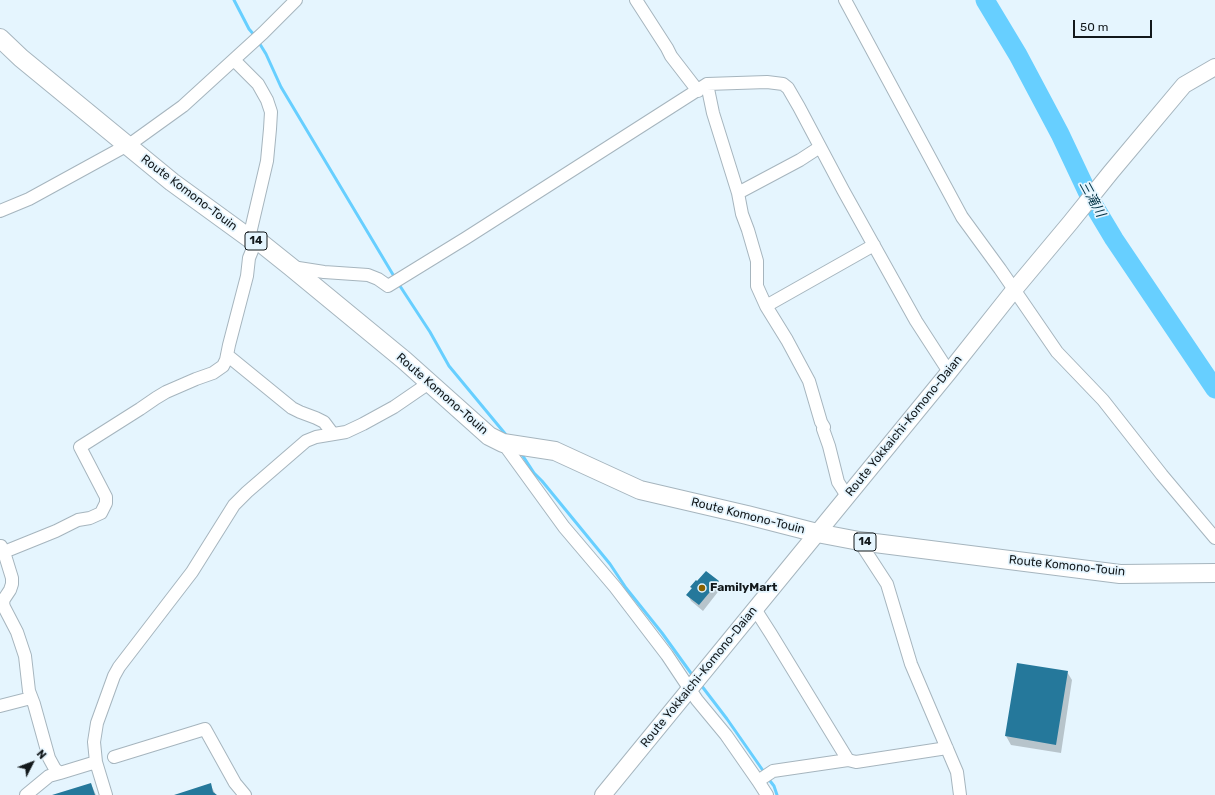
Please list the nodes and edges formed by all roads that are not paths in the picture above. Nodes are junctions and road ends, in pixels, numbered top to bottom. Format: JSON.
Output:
{"nodes":[{"id":1,"x":296,"y":0,"type":"edge"},
{"id":2,"x":636,"y":0,"type":"edge"},
{"id":3,"x":845,"y":0,"type":"edge"},
{"id":4,"x":0,"y":38,"type":"edge"},
{"id":5,"x":234,"y":60,"type":"junction"},
{"id":6,"x":1215,"y":67,"type":"edge"},
{"id":7,"x":702,"y":87,"type":"junction"},
{"id":8,"x":126,"y":145,"type":"junction"},
{"id":9,"x":820,"y":147,"type":"junction"},
{"id":10,"x":738,"y":193,"type":"junction"},
{"id":11,"x":0,"y":211,"type":"edge"},
{"id":12,"x":252,"y":239,"type":"junction"},
{"id":13,"x":874,"y":245,"type":"junction"},
{"id":14,"x":291,"y":267,"type":"junction"},
{"id":15,"x":1014,"y":290,"type":"junction"},
{"id":16,"x":766,"y":306,"type":"junction"},
{"id":17,"x":227,"y":355,"type":"junction"},
{"id":18,"x":949,"y":372,"type":"junction"},
{"id":19,"x":429,"y":383,"type":"junction"},
{"id":20,"x":333,"y":434,"type":"junction"},
{"id":21,"x":514,"y":445,"type":"junction"},
{"id":22,"x":847,"y":496,"type":"junction"},
{"id":23,"x":817,"y":533,"type":"junction"},
{"id":24,"x":1215,"y":538,"type":"edge"},
{"id":25,"x":859,"y":541,"type":"junction"},
{"id":26,"x":2,"y":548,"type":"edge"},
{"id":27,"x":1215,"y":573,"type":"edge"},
{"id":28,"x":1,"y":602,"type":"edge"},
{"id":29,"x":755,"y":609,"type":"junction"},
{"id":30,"x":695,"y":683,"type":"junction"},
{"id":31,"x":31,"y":698,"type":"junction"},
{"id":32,"x":0,"y":706,"type":"edge"},
{"id":33,"x":947,"y":748,"type":"junction"},
{"id":34,"x":114,"y":757,"type":"dead end"},
{"id":35,"x":848,"y":760,"type":"junction"},
{"id":36,"x":96,"y":762,"type":"junction"},
{"id":37,"x":60,"y":773,"type":"junction"},
{"id":38,"x":759,"y":780,"type":"junction"},
{"id":39,"x":26,"y":795,"type":"edge"},
{"id":40,"x":106,"y":795,"type":"edge"},
{"id":41,"x":245,"y":795,"type":"edge"},
{"id":42,"x":602,"y":795,"type":"edge"},
{"id":43,"x":767,"y":795,"type":"edge"},
{"id":44,"x":960,"y":795,"type":"edge"}],
"edges":[{"from":1,"to":5,"type":"street"},
{"from":2,"to":7,"type":"street"},
{"from":3,"to":15,"type":"street"},
{"from":4,"to":8,"type":"main road","name":"Route Komono-Touin","number":"14"},
{"from":5,"to":8,"type":"street"},
{"from":5,"to":12,"type":"street"},
{"from":6,"to":15,"type":"main road","name":"Route Yokkaichi-Komono-Daian"},
{"from":7,"to":9,"type":"street"},
{"from":7,"to":10,"type":"street"},
{"from":7,"to":14,"type":"street"},
{"from":8,"to":11,"type":"street"},
{"from":8,"to":12,"type":"main road","name":"Route Komono-Touin","number":"14"},
{"from":9,"to":10,"type":"street"},
{"from":9,"to":13,"type":"street"},
{"from":10,"to":16,"type":"street"},
{"from":12,"to":14,"type":"main road","name":"Route Komono-Touin","number":"14"},
{"from":12,"to":17,"type":"street"},
{"from":13,"to":16,"type":"street"},
{"from":13,"to":18,"type":"street"},
{"from":14,"to":19,"type":"main road","name":"Route Komono-Touin","number":"14"},
{"from":15,"to":18,"type":"main road","name":"Route Yokkaichi-Komono-Daian"},
{"from":15,"to":24,"type":"street"},
{"from":16,"to":22,"type":"street"},
{"from":17,"to":20,"type":"street"},
{"from":17,"to":26,"type":"street"},
{"from":18,"to":22,"type":"main road","name":"Route Yokkaichi-Komono-Daian"},
{"from":19,"to":20,"type":"street"},
{"from":19,"to":21,"type":"main road","name":"Route Komono-Touin","number":"14"},
{"from":20,"to":36,"type":"street"},
{"from":21,"to":23,"type":"main road","name":"Route Komono-Touin","number":"14"},
{"from":21,"to":30,"type":"street"},
{"from":22,"to":23,"type":"main road","name":"Route Yokkaichi-Komono-Daian"},
{"from":23,"to":25,"type":"main road","name":"Route Komono-Touin","number":"14"},
{"from":23,"to":29,"type":"main road","name":"Route Yokkaichi-Komono-Daian"},
{"from":25,"to":27,"type":"main road","name":"Route Komono-Touin","number":"14"},
{"from":25,"to":33,"type":"street"},
{"from":26,"to":28,"type":"street"},
{"from":28,"to":31,"type":"street"},
{"from":29,"to":30,"type":"main road","name":"Route Yokkaichi-Komono-Daian"},
{"from":29,"to":35,"type":"street"},
{"from":30,"to":38,"type":"street"},
{"from":30,"to":42,"type":"main road","name":"Route Yokkaichi-Komono-Daian"},
{"from":31,"to":32,"type":"street"},
{"from":31,"to":37,"type":"street"},
{"from":33,"to":35,"type":"street"},
{"from":33,"to":44,"type":"street"},
{"from":34,"to":41,"type":"street"},
{"from":35,"to":38,"type":"street"},
{"from":36,"to":37,"type":"street"},
{"from":36,"to":40,"type":"street"},
{"from":37,"to":39,"type":"street"},
{"from":38,"to":43,"type":"street"}]}
